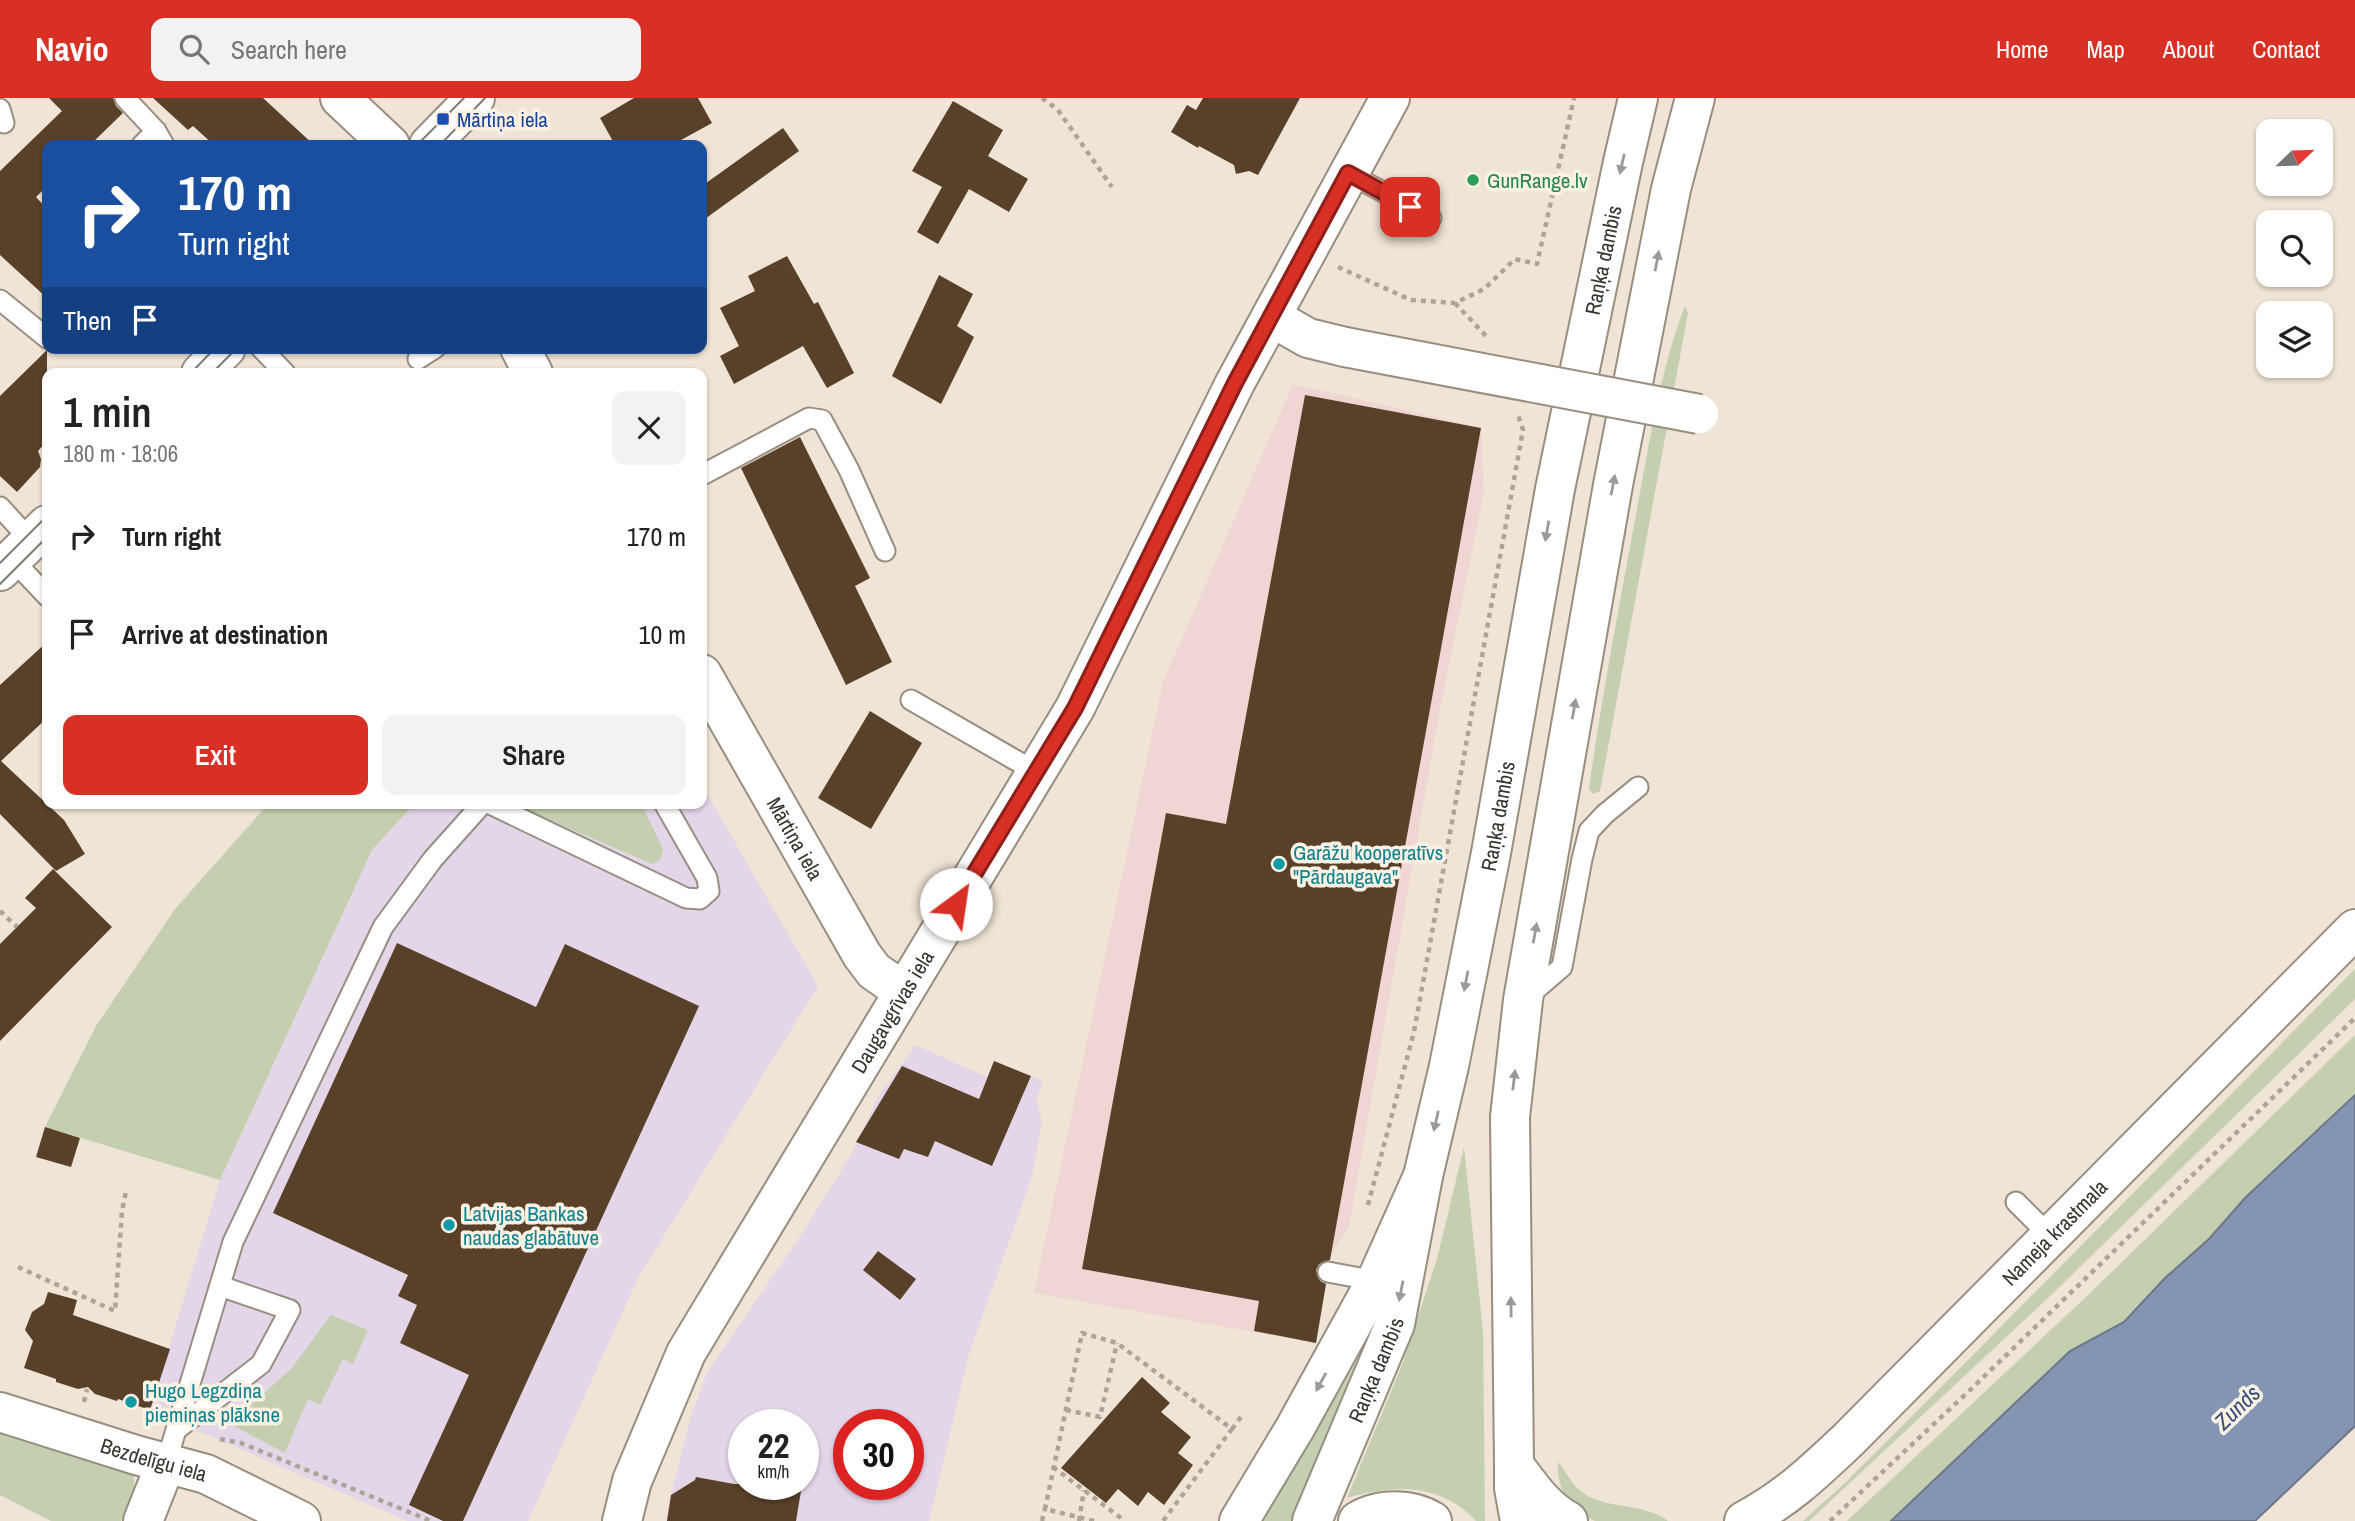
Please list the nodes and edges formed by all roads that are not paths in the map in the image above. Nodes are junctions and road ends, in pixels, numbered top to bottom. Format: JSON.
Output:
{"nodes":[{"id":1,"x":125,"y":98,"type":"edge"},
{"id":2,"x":340,"y":98,"type":"edge"},
{"id":3,"x":475,"y":98,"type":"edge"},
{"id":4,"x":1390,"y":98,"type":"edge"},
{"id":5,"x":1638,"y":98,"type":"edge"},
{"id":6,"x":1695,"y":98,"type":"edge"},
{"id":7,"x":153,"y":140,"type":"edge"},
{"id":8,"x":385,"y":140,"type":"edge"},
{"id":9,"x":434,"y":140,"type":"edge"},
{"id":10,"x":1348,"y":173,"type":"junction"},
{"id":11,"x":1431,"y":218,"type":"dead end"},
{"id":12,"x":0,"y":300,"type":"edge"},
{"id":13,"x":1271,"y":317,"type":"junction"},
{"id":14,"x":42,"y":334,"type":"edge"},
{"id":15,"x":220,"y":354,"type":"edge"},
{"id":16,"x":267,"y":354,"type":"edge"},
{"id":17,"x":426,"y":354,"type":"edge"},
{"id":18,"x":418,"y":359,"type":"dead end"},
{"id":19,"x":206,"y":368,"type":"edge"},
{"id":20,"x":280,"y":368,"type":"edge"},
{"id":21,"x":1699,"y":414,"type":"dead end"},
{"id":22,"x":707,"y":472,"type":"edge"},
{"id":23,"x":0,"y":507,"type":"edge"},
{"id":24,"x":23,"y":549,"type":"edge"},
{"id":25,"x":885,"y":551,"type":"dead end"},
{"id":26,"x":42,"y":586,"type":"edge"},
{"id":27,"x":707,"y":683,"type":"edge"},
{"id":28,"x":911,"y":700,"type":"dead end"},
{"id":29,"x":1037,"y":772,"type":"junction"},
{"id":30,"x":1638,"y":787,"type":"dead end"},
{"id":31,"x":479,"y":809,"type":"edge"},
{"id":32,"x":498,"y":809,"type":"edge"},
{"id":33,"x":667,"y":809,"type":"edge"},
{"id":34,"x":2355,"y":929,"type":"edge"},
{"id":35,"x":903,"y":992,"type":"junction"},
{"id":36,"x":1524,"y":1000,"type":"junction"},
{"id":37,"x":1423,"y":1176,"type":"junction"},
{"id":38,"x":2016,"y":1202,"type":"dead end"},
{"id":39,"x":2050,"y":1236,"type":"junction"},
{"id":40,"x":1328,"y":1272,"type":"dead end"},
{"id":41,"x":1376,"y":1281,"type":"junction"},
{"id":42,"x":220,"y":1286,"type":"junction"},
{"id":43,"x":0,"y":1412,"type":"edge"},
{"id":44,"x":171,"y":1447,"type":"junction"},
{"id":45,"x":1515,"y":1499,"type":"edge"},
{"id":46,"x":1425,"y":1519,"type":"edge"},
{"id":47,"x":143,"y":1521,"type":"edge"},
{"id":48,"x":301,"y":1521,"type":"edge"},
{"id":49,"x":622,"y":1521,"type":"edge"},
{"id":50,"x":1239,"y":1521,"type":"edge"},
{"id":51,"x":1312,"y":1521,"type":"edge"},
{"id":52,"x":1358,"y":1521,"type":"edge"},
{"id":53,"x":1568,"y":1521,"type":"edge"},
{"id":54,"x":1744,"y":1521,"type":"edge"}],
"edges":[{"from":1,"to":7,"type":"lane"},
{"from":2,"to":8,"type":"street"},
{"from":3,"to":9,"type":"street"},
{"from":4,"to":10,"type":"street","name":"Daugavgrīvas iela"},
{"from":5,"to":37,"type":"street","name":"Raņķa dambis","one_way":true},
{"from":36,"to":6,"type":"street","one_way":true},
{"from":10,"to":11,"type":"lane"},
{"from":10,"to":13,"type":"street","name":"Daugavgrīvas iela"},
{"from":12,"to":14,"type":"lane"},
{"from":13,"to":21,"type":"street","bridge":true},
{"from":13,"to":29,"type":"street","name":"Daugavgrīvas iela"},
{"from":15,"to":19,"type":"street"},
{"from":16,"to":20,"type":"lane"},
{"from":17,"to":18,"type":"lane"},
{"from":22,"to":25,"type":"lane"},
{"from":23,"to":24,"type":"lane"},
{"from":24,"to":26,"type":"lane"},
{"from":27,"to":35,"type":"street","name":"Mārtiņa iela"},
{"from":28,"to":29,"type":"lane"},
{"from":29,"to":35,"type":"street","name":"Daugavgrīvas iela"},
{"from":30,"to":36,"type":"lane"},
{"from":31,"to":42,"type":"lane"},
{"from":32,"to":33,"type":"lane"},
{"from":34,"to":39,"type":"street","name":"Nameja krastmala"},
{"from":35,"to":49,"type":"street","name":"Daugavgrīvas iela"},
{"from":45,"to":36,"type":"street","one_way":true},
{"from":37,"to":41,"type":"street"},
{"from":37,"to":51,"type":"street","name":"Raņķa dambis","one_way":true},
{"from":38,"to":39,"type":"lane"},
{"from":39,"to":54,"type":"street","name":"Nameja krastmala"},
{"from":40,"to":41,"type":"lane"},
{"from":41,"to":50,"type":"street","one_way":true},
{"from":42,"to":44,"type":"lane"},
{"from":42,"to":44,"type":"lane"},
{"from":43,"to":44,"type":"street","name":"Bezdelīgu iela"},
{"from":44,"to":47,"type":"street"},
{"from":44,"to":48,"type":"street","name":"Bezdelīgu iela"},
{"from":45,"to":53,"type":"street"},
{"from":46,"to":52,"type":"street"}]}
